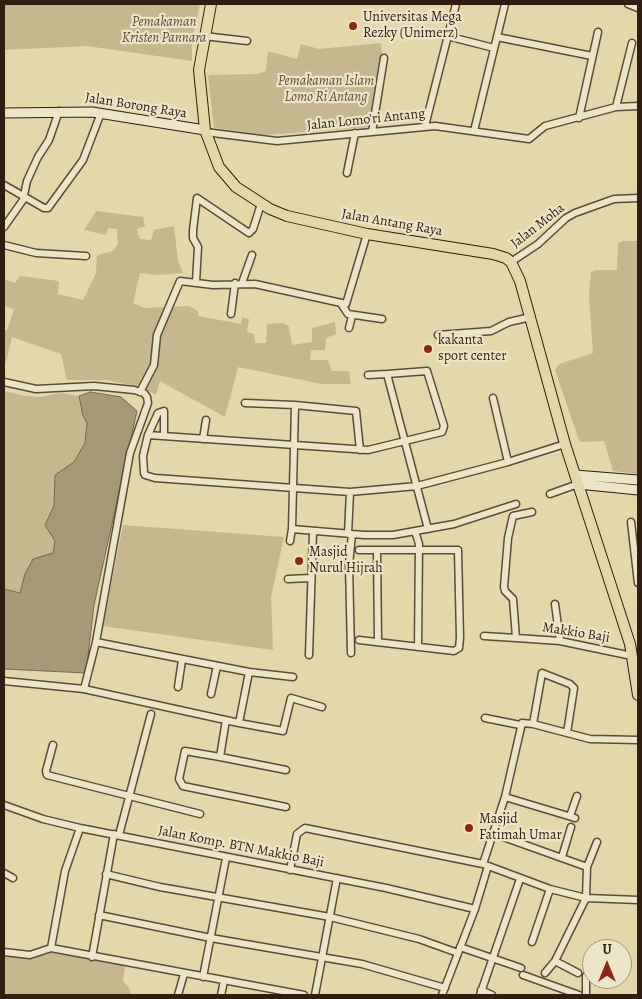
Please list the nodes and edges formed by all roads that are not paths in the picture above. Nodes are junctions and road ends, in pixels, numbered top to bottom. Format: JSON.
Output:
{"nodes":[{"id":1,"x":211,"y":4,"type":"edge"},
{"id":2,"x":456,"y":4,"type":"edge"},
{"id":3,"x":505,"y":4,"type":"edge"},
{"id":4,"x":628,"y":4,"type":"edge"},
{"id":5,"x":638,"y":8,"type":"edge"},
{"id":6,"x":598,"y":32,"type":"dead end"},
{"id":7,"x":204,"y":36,"type":"junction"},
{"id":8,"x":447,"y":36,"type":"junction"},
{"id":9,"x":497,"y":37,"type":"junction"},
{"id":10,"x":247,"y":41,"type":"dead end"},
{"id":11,"x":632,"y":43,"type":"dead end"},
{"id":12,"x":494,"y":48,"type":"junction"},
{"id":13,"x":592,"y":56,"type":"junction"},
{"id":14,"x":384,"y":58,"type":"dead end"},
{"id":15,"x":638,"y":106,"type":"edge"},
{"id":16,"x":616,"y":107,"type":"junction"},
{"id":17,"x":59,"y":111,"type":"junction"},
{"id":18,"x":4,"y":113,"type":"edge"},
{"id":19,"x":101,"y":113,"type":"junction"},
{"id":20,"x":579,"y":118,"type":"junction"},
{"id":21,"x":425,"y":126,"type":"junction"},
{"id":22,"x":205,"y":131,"type":"junction"},
{"id":23,"x":474,"y":131,"type":"junction"},
{"id":24,"x":372,"y":132,"type":"junction"},
{"id":25,"x":355,"y":133,"type":"junction"},
{"id":26,"x":347,"y":173,"type":"dead end"},
{"id":27,"x":4,"y":186,"type":"edge"},
{"id":28,"x":25,"y":196,"type":"junction"},
{"id":29,"x":638,"y":198,"type":"edge"},
{"id":30,"x":261,"y":204,"type":"junction"},
{"id":31,"x":4,"y":228,"type":"edge"},
{"id":32,"x":367,"y":234,"type":"junction"},
{"id":33,"x":4,"y":245,"type":"edge"},
{"id":34,"x":252,"y":255,"type":"dead end"},
{"id":35,"x":86,"y":256,"type":"dead end"},
{"id":36,"x":511,"y":262,"type":"junction"},
{"id":37,"x":196,"y":282,"type":"junction"},
{"id":38,"x":239,"y":283,"type":"junction"},
{"id":39,"x":342,"y":304,"type":"junction"},
{"id":40,"x":231,"y":314,"type":"dead end"},
{"id":41,"x":352,"y":316,"type":"junction"},
{"id":42,"x":531,"y":317,"type":"junction"},
{"id":43,"x":382,"y":319,"type":"dead end"},
{"id":44,"x":349,"y":328,"type":"dead end"},
{"id":45,"x":438,"y":335,"type":"dead end"},
{"id":46,"x":387,"y":374,"type":"junction"},
{"id":47,"x":368,"y":375,"type":"dead end"},
{"id":48,"x":4,"y":382,"type":"edge"},
{"id":49,"x":140,"y":392,"type":"junction"},
{"id":50,"x":493,"y":398,"type":"dead end"},
{"id":51,"x":245,"y":403,"type":"dead end"},
{"id":52,"x":296,"y":405,"type":"junction"},
{"id":53,"x":206,"y":420,"type":"dead end"},
{"id":54,"x":148,"y":435,"type":"junction"},
{"id":55,"x":164,"y":436,"type":"junction"},
{"id":56,"x":203,"y":439,"type":"junction"},
{"id":57,"x":405,"y":442,"type":"junction"},
{"id":58,"x":565,"y":444,"type":"junction"},
{"id":59,"x":294,"y":447,"type":"junction"},
{"id":60,"x":360,"y":450,"type":"junction"},
{"id":61,"x":508,"y":462,"type":"junction"},
{"id":62,"x":577,"y":479,"type":"junction"},
{"id":63,"x":638,"y":480,"type":"edge"},
{"id":64,"x":418,"y":486,"type":"junction"},
{"id":65,"x":292,"y":489,"type":"junction"},
{"id":66,"x":638,"y":490,"type":"edge"},
{"id":67,"x":350,"y":492,"type":"junction"},
{"id":68,"x":550,"y":494,"type":"dead end"},
{"id":69,"x":516,"y":504,"type":"dead end"},
{"id":70,"x":532,"y":512,"type":"dead end"},
{"id":71,"x":630,"y":522,"type":"dead end"},
{"id":72,"x":428,"y":528,"type":"junction"},
{"id":73,"x":292,"y":531,"type":"junction"},
{"id":74,"x":416,"y":533,"type":"junction"},
{"id":75,"x":312,"y":536,"type":"junction"},
{"id":76,"x":350,"y":537,"type":"junction"},
{"id":77,"x":290,"y":541,"type":"dead end"},
{"id":78,"x":419,"y":547,"type":"junction"},
{"id":79,"x":359,"y":550,"type":"dead end"},
{"id":80,"x":377,"y":550,"type":"junction"},
{"id":81,"x":311,"y":578,"type":"junction"},
{"id":82,"x":288,"y":579,"type":"dead end"},
{"id":83,"x":638,"y":583,"type":"edge"},
{"id":84,"x":555,"y":604,"type":"dead end"},
{"id":85,"x":484,"y":636,"type":"dead end"},
{"id":86,"x":516,"y":638,"type":"junction"},
{"id":87,"x":359,"y":640,"type":"dead end"},
{"id":88,"x":560,"y":641,"type":"junction"},
{"id":89,"x":96,"y":642,"type":"junction"},
{"id":90,"x":378,"y":642,"type":"junction"},
{"id":91,"x":634,"y":643,"type":"edge"},
{"id":92,"x":418,"y":647,"type":"junction"},
{"id":93,"x":351,"y":653,"type":"dead end"},
{"id":94,"x":310,"y":654,"type":"dead end"},
{"id":95,"x":632,"y":656,"type":"junction"},
{"id":96,"x":182,"y":660,"type":"junction"},
{"id":97,"x":217,"y":666,"type":"junction"},
{"id":98,"x":250,"y":672,"type":"junction"},
{"id":99,"x":292,"y":677,"type":"dead end"},
{"id":100,"x":4,"y":681,"type":"edge"},
{"id":101,"x":178,"y":687,"type":"dead end"},
{"id":102,"x":84,"y":689,"type":"junction"},
{"id":103,"x":211,"y":694,"type":"dead end"},
{"id":104,"x":638,"y":695,"type":"edge"},
{"id":105,"x":322,"y":707,"type":"dead end"},
{"id":106,"x":151,"y":714,"type":"dead end"},
{"id":107,"x":485,"y":718,"type":"dead end"},
{"id":108,"x":226,"y":720,"type":"junction"},
{"id":109,"x":239,"y":723,"type":"junction"},
{"id":110,"x":533,"y":724,"type":"junction"},
{"id":111,"x":520,"y":725,"type":"junction"},
{"id":112,"x":567,"y":733,"type":"junction"},
{"id":113,"x":638,"y":740,"type":"edge"},
{"id":114,"x":52,"y":745,"type":"dead end"},
{"id":115,"x":220,"y":757,"type":"junction"},
{"id":116,"x":286,"y":770,"type":"dead end"},
{"id":117,"x":130,"y":796,"type":"junction"},
{"id":118,"x":577,"y":796,"type":"dead end"},
{"id":119,"x":505,"y":797,"type":"junction"},
{"id":120,"x":4,"y":805,"type":"edge"},
{"id":121,"x":286,"y":806,"type":"dead end"},
{"id":122,"x":200,"y":814,"type":"dead end"},
{"id":123,"x":80,"y":828,"type":"junction"},
{"id":124,"x":571,"y":828,"type":"dead end"},
{"id":125,"x":492,"y":834,"type":"junction"},
{"id":126,"x":117,"y":835,"type":"junction"},
{"id":127,"x":596,"y":842,"type":"dead end"},
{"id":128,"x":226,"y":858,"type":"junction"},
{"id":129,"x":562,"y":858,"type":"junction"},
{"id":130,"x":485,"y":865,"type":"junction"},
{"id":131,"x":587,"y":867,"type":"junction"},
{"id":132,"x":290,"y":870,"type":"junction"},
{"id":133,"x":4,"y":874,"type":"edge"},
{"id":134,"x":106,"y":874,"type":"junction"},
{"id":135,"x":13,"y":878,"type":"dead end"},
{"id":136,"x":337,"y":878,"type":"junction"},
{"id":137,"x":520,"y":879,"type":"junction"},
{"id":138,"x":550,"y":889,"type":"junction"},
{"id":139,"x":219,"y":897,"type":"junction"},
{"id":140,"x":586,"y":898,"type":"junction"},
{"id":141,"x":638,"y":900,"type":"edge"},
{"id":142,"x":475,"y":909,"type":"junction"},
{"id":143,"x":99,"y":915,"type":"junction"},
{"id":144,"x":330,"y":917,"type":"junction"},
{"id":145,"x":211,"y":938,"type":"junction"},
{"id":146,"x":532,"y":942,"type":"dead end"},
{"id":147,"x":51,"y":948,"type":"junction"},
{"id":148,"x":459,"y":950,"type":"junction"},
{"id":149,"x":4,"y":952,"type":"edge"},
{"id":150,"x":92,"y":957,"type":"junction"},
{"id":151,"x":322,"y":958,"type":"junction"},
{"id":152,"x":493,"y":958,"type":"junction"},
{"id":153,"x":554,"y":961,"type":"junction"},
{"id":154,"x":545,"y":973,"type":"dead end"},
{"id":155,"x":578,"y":973,"type":"dead end"},
{"id":156,"x":184,"y":974,"type":"junction"},
{"id":157,"x":203,"y":977,"type":"junction"},
{"id":158,"x":224,"y":981,"type":"junction"},
{"id":159,"x":266,"y":988,"type":"junction"},
{"id":160,"x":445,"y":988,"type":"junction"},
{"id":161,"x":480,"y":993,"type":"edge"},
{"id":162,"x":178,"y":995,"type":"edge"},
{"id":163,"x":221,"y":995,"type":"edge"},
{"id":164,"x":264,"y":995,"type":"edge"},
{"id":165,"x":304,"y":995,"type":"edge"},
{"id":166,"x":315,"y":995,"type":"edge"},
{"id":167,"x":442,"y":995,"type":"edge"},
{"id":168,"x":492,"y":995,"type":"edge"},
{"id":169,"x":579,"y":995,"type":"edge"}],
"edges":[{"from":1,"to":7,"type":"main road","name":"Jalan Antang Raya"},
{"from":2,"to":8,"type":"street"},
{"from":3,"to":9,"type":"street"},
{"from":4,"to":5,"type":"street"},
{"from":6,"to":13,"type":"street"},
{"from":7,"to":10,"type":"street"},
{"from":7,"to":22,"type":"main road","name":"Jalan Antang Raya"},
{"from":8,"to":12,"type":"street"},
{"from":8,"to":21,"type":"street"},
{"from":9,"to":12,"type":"street"},
{"from":9,"to":13,"type":"street"},
{"from":11,"to":16,"type":"street"},
{"from":12,"to":23,"type":"street"},
{"from":13,"to":20,"type":"street"},
{"from":14,"to":24,"type":"street"},
{"from":15,"to":16,"type":"street"},
{"from":16,"to":20,"type":"street"},
{"from":17,"to":18,"type":"main road","name":"Jalan Borong Raya"},
{"from":17,"to":19,"type":"main road","name":"Jalan Borong Raya"},
{"from":17,"to":28,"type":"street"},
{"from":19,"to":22,"type":"main road","name":"Jalan Borong Raya"},
{"from":19,"to":28,"type":"street"},
{"from":20,"to":23,"type":"street","name":"Jalan Lomo'ri Antang"},
{"from":21,"to":23,"type":"street","name":"Jalan Lomo'ri Antang"},
{"from":21,"to":24,"type":"street","name":"Jalan Lomo'ri Antang"},
{"from":22,"to":25,"type":"street","name":"Jalan Lomo'ri Antang"},
{"from":22,"to":30,"type":"main road","name":"Jalan Antang Raya"},
{"from":24,"to":25,"type":"street","name":"Jalan Lomo'ri Antang"},
{"from":25,"to":26,"type":"street"},
{"from":27,"to":28,"type":"street"},
{"from":28,"to":31,"type":"street"},
{"from":29,"to":36,"type":"street","name":"Jalan Moha"},
{"from":30,"to":32,"type":"main road","name":"Jalan Antang Raya"},
{"from":30,"to":37,"type":"street"},
{"from":32,"to":36,"type":"main road","name":"Jalan Antang Raya"},
{"from":32,"to":39,"type":"street"},
{"from":33,"to":35,"type":"street"},
{"from":34,"to":38,"type":"street"},
{"from":36,"to":42,"type":"main road"},
{"from":37,"to":38,"type":"street"},
{"from":37,"to":49,"type":"street"},
{"from":38,"to":39,"type":"street"},
{"from":38,"to":40,"type":"street"},
{"from":39,"to":41,"type":"street"},
{"from":41,"to":43,"type":"street"},
{"from":41,"to":44,"type":"street"},
{"from":42,"to":45,"type":"street"},
{"from":42,"to":58,"type":"main road"},
{"from":46,"to":47,"type":"street"},
{"from":46,"to":57,"type":"street"},
{"from":46,"to":57,"type":"street"},
{"from":48,"to":49,"type":"street"},
{"from":49,"to":89,"type":"street"},
{"from":50,"to":61,"type":"street"},
{"from":51,"to":52,"type":"street"},
{"from":52,"to":59,"type":"street"},
{"from":52,"to":60,"type":"street"},
{"from":53,"to":56,"type":"street"},
{"from":54,"to":55,"type":"street"},
{"from":54,"to":55,"type":"street"},
{"from":54,"to":65,"type":"street"},
{"from":55,"to":56,"type":"street"},
{"from":56,"to":59,"type":"street"},
{"from":57,"to":60,"type":"street"},
{"from":57,"to":64,"type":"street"},
{"from":58,"to":61,"type":"street"},
{"from":58,"to":62,"type":"main road"},
{"from":59,"to":60,"type":"street"},
{"from":59,"to":65,"type":"street"},
{"from":61,"to":64,"type":"street"},
{"from":62,"to":63,"type":"main road"},
{"from":62,"to":66,"type":"main road"},
{"from":62,"to":68,"type":"street"},
{"from":62,"to":91,"type":"main road"},
{"from":64,"to":67,"type":"street"},
{"from":64,"to":72,"type":"street"},
{"from":65,"to":67,"type":"street"},
{"from":65,"to":73,"type":"street"},
{"from":67,"to":76,"type":"street"},
{"from":69,"to":72,"type":"street"},
{"from":70,"to":86,"type":"street"},
{"from":71,"to":83,"type":"street"},
{"from":72,"to":74,"type":"street"},
{"from":73,"to":75,"type":"street"},
{"from":73,"to":77,"type":"street"},
{"from":74,"to":76,"type":"street"},
{"from":74,"to":78,"type":"street"},
{"from":75,"to":76,"type":"street"},
{"from":75,"to":81,"type":"street"},
{"from":76,"to":93,"type":"street"},
{"from":78,"to":80,"type":"street"},
{"from":78,"to":92,"type":"street"},
{"from":78,"to":92,"type":"street"},
{"from":79,"to":80,"type":"street"},
{"from":80,"to":90,"type":"street"},
{"from":81,"to":82,"type":"street"},
{"from":81,"to":94,"type":"street"},
{"from":84,"to":88,"type":"street"},
{"from":85,"to":86,"type":"street","name":"Makkio Baji"},
{"from":86,"to":88,"type":"street","name":"Makkio Baji"},
{"from":87,"to":90,"type":"street"},
{"from":88,"to":95,"type":"street","name":"Makkio Baji"},
{"from":89,"to":96,"type":"street"},
{"from":89,"to":102,"type":"street"},
{"from":90,"to":92,"type":"street"},
{"from":91,"to":95,"type":"main road"},
{"from":95,"to":104,"type":"main road"},
{"from":96,"to":97,"type":"street"},
{"from":96,"to":101,"type":"street"},
{"from":97,"to":98,"type":"street"},
{"from":97,"to":103,"type":"street"},
{"from":98,"to":99,"type":"street"},
{"from":98,"to":109,"type":"street"},
{"from":100,"to":102,"type":"street"},
{"from":102,"to":108,"type":"street"},
{"from":105,"to":109,"type":"street"},
{"from":106,"to":117,"type":"street"},
{"from":107,"to":111,"type":"street"},
{"from":108,"to":109,"type":"street"},
{"from":108,"to":115,"type":"street"},
{"from":110,"to":111,"type":"street"},
{"from":110,"to":112,"type":"street"},
{"from":110,"to":112,"type":"street"},
{"from":111,"to":119,"type":"street"},
{"from":112,"to":113,"type":"street"},
{"from":114,"to":117,"type":"street"},
{"from":115,"to":116,"type":"street"},
{"from":115,"to":121,"type":"street"},
{"from":117,"to":122,"type":"street"},
{"from":117,"to":126,"type":"street"},
{"from":118,"to":119,"type":"street"},
{"from":119,"to":125,"type":"street"},
{"from":120,"to":123,"type":"street","name":"Jalan Komp. BTN Makkio Baji"},
{"from":123,"to":126,"type":"street","name":"Jalan Komp. BTN Makkio Baji"},
{"from":123,"to":147,"type":"street"},
{"from":124,"to":129,"type":"street"},
{"from":125,"to":129,"type":"street"},
{"from":125,"to":130,"type":"street"},
{"from":126,"to":128,"type":"street","name":"Jalan Komp. BTN Makkio Baji"},
{"from":126,"to":134,"type":"street"},
{"from":127,"to":131,"type":"street"},
{"from":128,"to":132,"type":"street","name":"Jalan Komp. BTN Makkio Baji"},
{"from":128,"to":139,"type":"street"},
{"from":129,"to":131,"type":"street"},
{"from":130,"to":132,"type":"street"},
{"from":130,"to":137,"type":"street"},
{"from":130,"to":142,"type":"street"},
{"from":131,"to":140,"type":"street"},
{"from":132,"to":136,"type":"street","name":"Jalan Komp. BTN Makkio Baji"},
{"from":133,"to":135,"type":"street"},
{"from":134,"to":139,"type":"street"},
{"from":134,"to":143,"type":"street"},
{"from":136,"to":142,"type":"street","name":"Jalan Komp. BTN Makkio Baji"},
{"from":136,"to":144,"type":"street"},
{"from":137,"to":138,"type":"street"},
{"from":137,"to":152,"type":"street"},
{"from":138,"to":140,"type":"street"},
{"from":138,"to":146,"type":"street"},
{"from":139,"to":144,"type":"street"},
{"from":139,"to":145,"type":"street"},
{"from":140,"to":141,"type":"street"},
{"from":140,"to":153,"type":"street"},
{"from":142,"to":148,"type":"street"},
{"from":143,"to":145,"type":"street"},
{"from":143,"to":150,"type":"street"},
{"from":144,"to":148,"type":"street"},
{"from":144,"to":151,"type":"street"},
{"from":145,"to":151,"type":"street"},
{"from":145,"to":157,"type":"street"},
{"from":147,"to":149,"type":"street"},
{"from":147,"to":150,"type":"street"},
{"from":148,"to":152,"type":"street"},
{"from":148,"to":160,"type":"street"},
{"from":150,"to":156,"type":"street"},
{"from":151,"to":160,"type":"street"},
{"from":151,"to":166,"type":"street"},
{"from":152,"to":161,"type":"street"},
{"from":152,"to":169,"type":"street"},
{"from":153,"to":154,"type":"street"},
{"from":153,"to":155,"type":"street"},
{"from":156,"to":157,"type":"street"},
{"from":156,"to":162,"type":"street"},
{"from":157,"to":158,"type":"street"},
{"from":158,"to":159,"type":"street"},
{"from":158,"to":163,"type":"street"},
{"from":159,"to":164,"type":"street"},
{"from":159,"to":165,"type":"street"},
{"from":160,"to":167,"type":"street"},
{"from":161,"to":168,"type":"street"}]}
